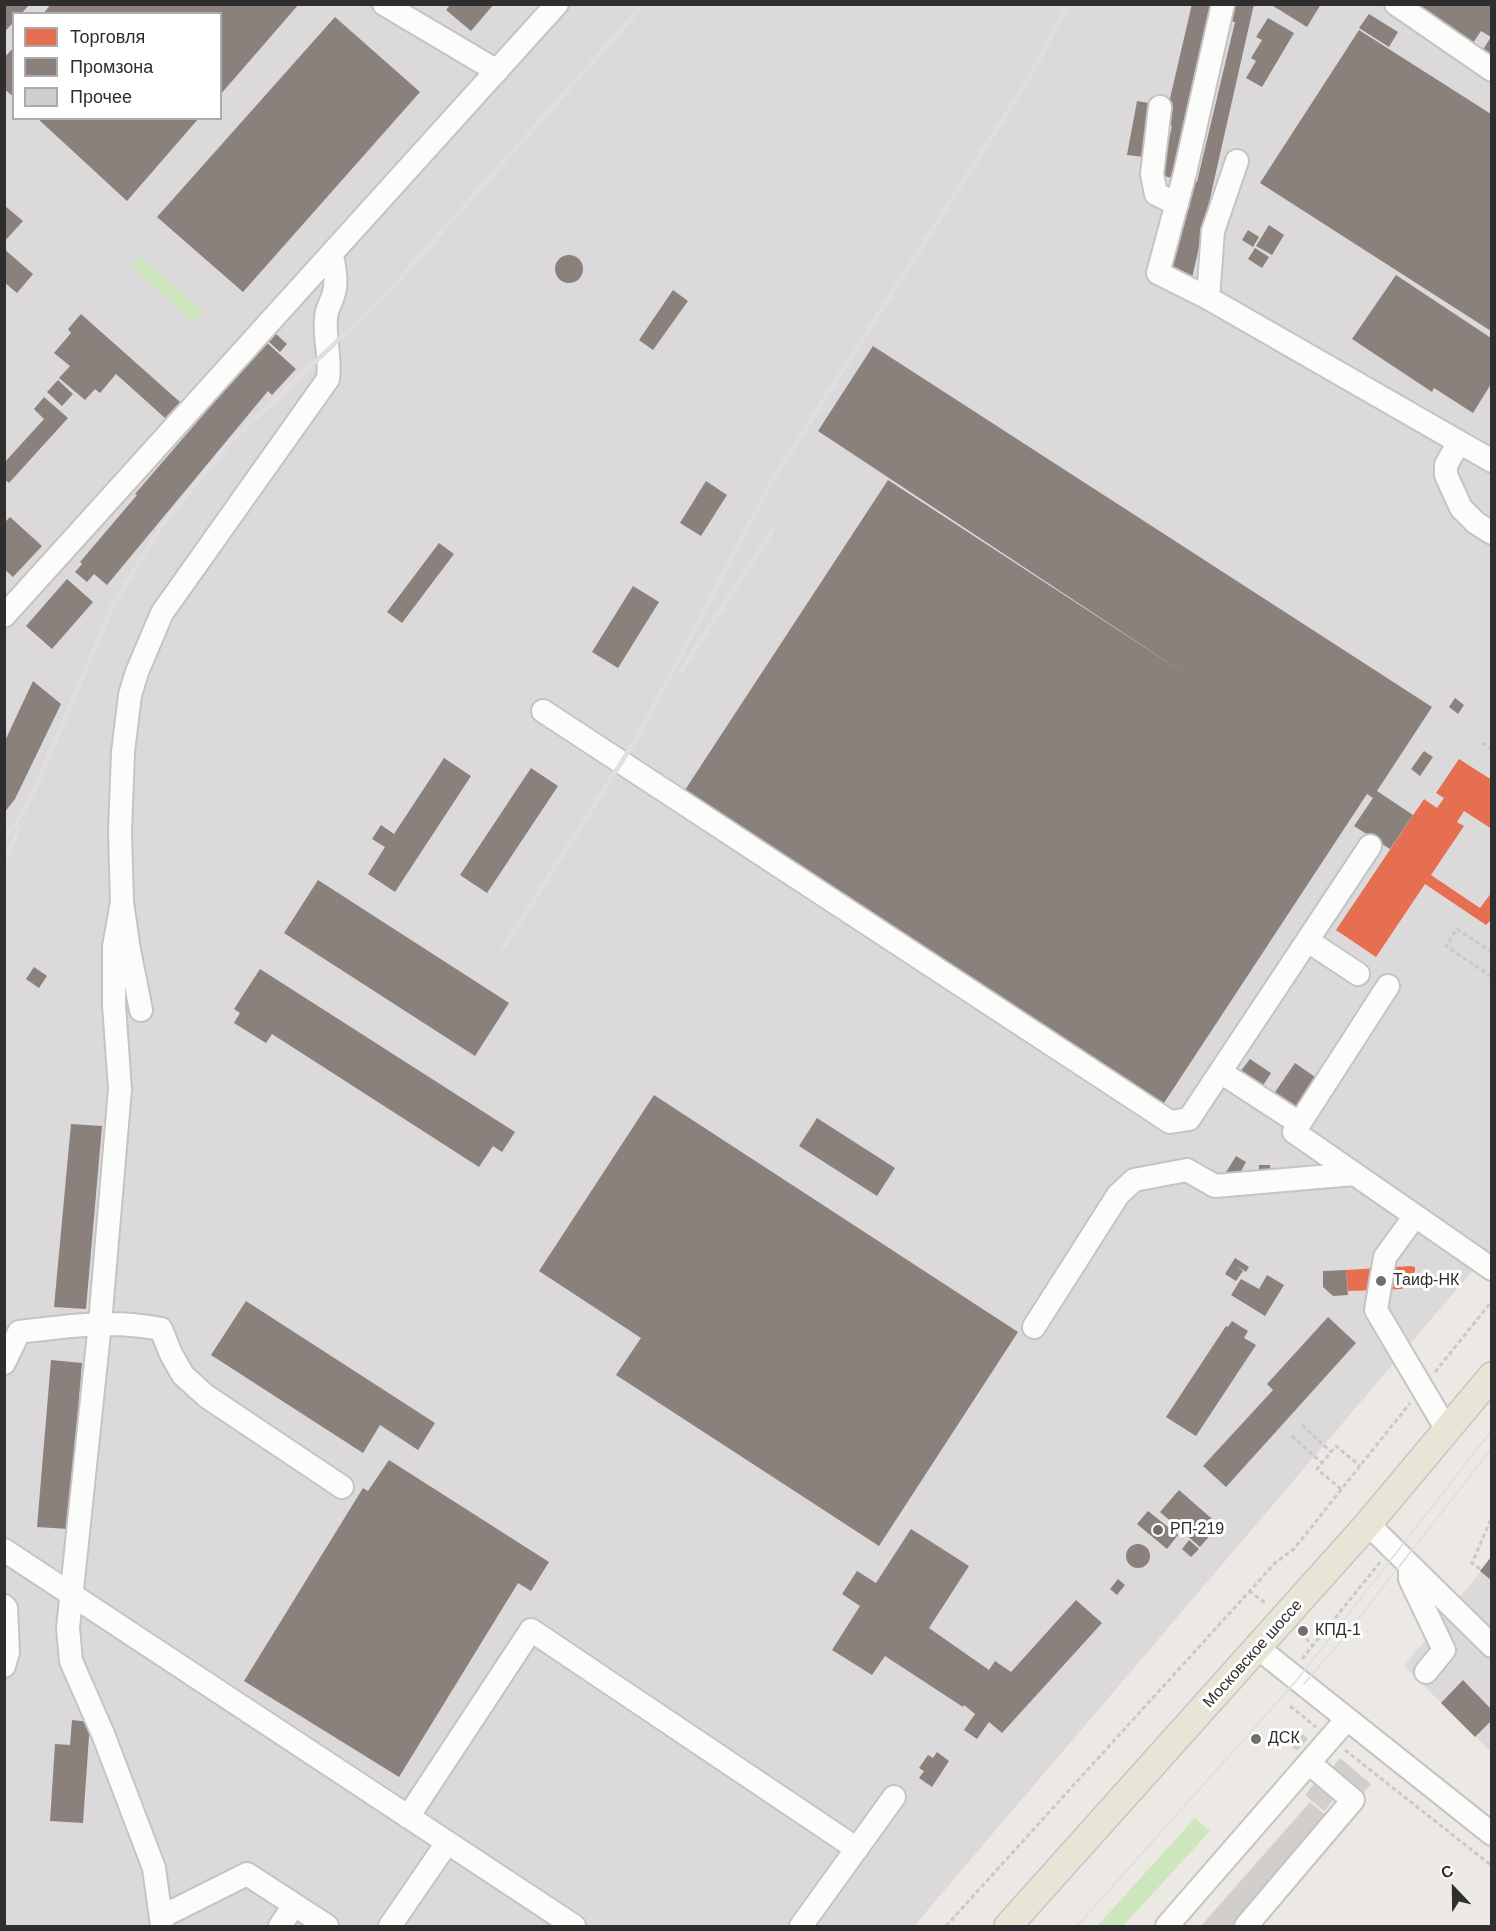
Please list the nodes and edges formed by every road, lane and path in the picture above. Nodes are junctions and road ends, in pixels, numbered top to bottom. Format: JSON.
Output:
{"nodes":[{"id":1,"x":384,"y":4,"type":"edge"},
{"id":2,"x":557,"y":4,"type":"edge"},
{"id":3,"x":1223,"y":4,"type":"edge"},
{"id":4,"x":1396,"y":4,"type":"edge"},
{"id":5,"x":1491,"y":70,"type":"edge"},
{"id":6,"x":497,"y":71,"type":"junction"},
{"id":7,"x":1160,"y":107,"type":"dead end"},
{"id":8,"x":1237,"y":161,"type":"dead end"},
{"id":9,"x":1177,"y":204,"type":"junction"},
{"id":10,"x":332,"y":254,"type":"junction"},
{"id":11,"x":1208,"y":298,"type":"junction"},
{"id":12,"x":1459,"y":442,"type":"junction"},
{"id":13,"x":1491,"y":461,"type":"edge"},
{"id":14,"x":1491,"y":533,"type":"edge"},
{"id":15,"x":4,"y":616,"type":"edge"},
{"id":16,"x":543,"y":711,"type":"dead end"},
{"id":17,"x":1482,"y":743,"type":"dead end"},
{"id":18,"x":1491,"y":749,"type":"edge"},
{"id":19,"x":1370,"y":846,"type":"dead end"},
{"id":20,"x":122,"y":902,"type":"junction"},
{"id":21,"x":1308,"y":941,"type":"junction"},
{"id":22,"x":1491,"y":952,"type":"edge"},
{"id":23,"x":1359,"y":974,"type":"dead end"},
{"id":24,"x":1491,"y":976,"type":"edge"},
{"id":25,"x":1388,"y":986,"type":"dead end"},
{"id":26,"x":141,"y":1010,"type":"dead end"},
{"id":27,"x":1222,"y":1073,"type":"junction"},
{"id":28,"x":1299,"y":1123,"type":"junction"},
{"id":29,"x":1354,"y":1174,"type":"junction"},
{"id":30,"x":1415,"y":1216,"type":"junction"},
{"id":31,"x":1491,"y":1269,"type":"edge"},
{"id":32,"x":1491,"y":1302,"type":"edge"},
{"id":33,"x":100,"y":1323,"type":"junction"},
{"id":34,"x":1034,"y":1327,"type":"dead end"},
{"id":35,"x":4,"y":1363,"type":"edge"},
{"id":36,"x":1491,"y":1376,"type":"edge"},
{"id":37,"x":1422,"y":1388,"type":"junction"},
{"id":38,"x":1302,"y":1425,"type":"dead end"},
{"id":39,"x":1447,"y":1430,"type":"junction"},
{"id":40,"x":1292,"y":1436,"type":"dead end"},
{"id":41,"x":1331,"y":1452,"type":"junction"},
{"id":42,"x":1322,"y":1463,"type":"junction"},
{"id":43,"x":1360,"y":1466,"type":"junction"},
{"id":44,"x":342,"y":1487,"type":"dead end"},
{"id":45,"x":1341,"y":1489,"type":"junction"},
{"id":46,"x":1491,"y":1517,"type":"edge"},
{"id":47,"x":1368,"y":1524,"type":"junction"},
{"id":48,"x":1392,"y":1547,"type":"junction"},
{"id":49,"x":4,"y":1550,"type":"edge"},
{"id":50,"x":1410,"y":1565,"type":"junction"},
{"id":51,"x":1480,"y":1569,"type":"dead end"},
{"id":52,"x":1249,"y":1591,"type":"junction"},
{"id":53,"x":72,"y":1595,"type":"junction"},
{"id":54,"x":1267,"y":1604,"type":"dead end"},
{"id":55,"x":4,"y":1606,"type":"edge"},
{"id":56,"x":1301,"y":1633,"type":"dead end"},
{"id":57,"x":1312,"y":1645,"type":"junction"},
{"id":58,"x":1491,"y":1646,"type":"edge"},
{"id":59,"x":1258,"y":1648,"type":"junction"},
{"id":60,"x":4,"y":1666,"type":"edge"},
{"id":61,"x":1426,"y":1672,"type":"dead end"},
{"id":62,"x":1290,"y":1674,"type":"junction"},
{"id":63,"x":1290,"y":1706,"type":"dead end"},
{"id":64,"x":1347,"y":1719,"type":"junction"},
{"id":65,"x":1330,"y":1738,"type":"junction"},
{"id":66,"x":1309,"y":1763,"type":"junction"},
{"id":67,"x":894,"y":1797,"type":"dead end"},
{"id":68,"x":408,"y":1817,"type":"junction"},
{"id":69,"x":1491,"y":1834,"type":"edge"},
{"id":70,"x":447,"y":1843,"type":"junction"},
{"id":71,"x":857,"y":1849,"type":"junction"},
{"id":72,"x":1491,"y":1866,"type":"edge"},
{"id":73,"x":294,"y":1905,"type":"junction"},
{"id":74,"x":162,"y":1922,"type":"edge"},
{"id":75,"x":280,"y":1926,"type":"edge"},
{"id":76,"x":327,"y":1926,"type":"edge"},
{"id":77,"x":390,"y":1926,"type":"edge"},
{"id":78,"x":574,"y":1926,"type":"edge"},
{"id":79,"x":801,"y":1926,"type":"edge"},
{"id":80,"x":946,"y":1926,"type":"edge"},
{"id":81,"x":1008,"y":1926,"type":"edge"},
{"id":82,"x":1167,"y":1926,"type":"edge"},
{"id":83,"x":1245,"y":1926,"type":"edge"}],
"edges":[{"from":1,"to":6,"type":"street"},
{"from":2,"to":6,"type":"street"},
{"from":3,"to":9,"type":"street"},
{"from":4,"to":5,"type":"street"},
{"from":6,"to":10,"type":"street"},
{"from":7,"to":9,"type":"street"},
{"from":8,"to":11,"type":"street"},
{"from":9,"to":11,"type":"street"},
{"from":10,"to":15,"type":"street"},
{"from":10,"to":20,"type":"street"},
{"from":11,"to":12,"type":"street"},
{"from":12,"to":13,"type":"street"},
{"from":12,"to":14,"type":"street"},
{"from":16,"to":27,"type":"street"},
{"from":17,"to":18,"type":"path"},
{"from":19,"to":21,"type":"street"},
{"from":20,"to":26,"type":"street"},
{"from":20,"to":33,"type":"street"},
{"from":21,"to":23,"type":"street"},
{"from":21,"to":27,"type":"street"},
{"from":22,"to":24,"type":"path"},
{"from":25,"to":28,"type":"street"},
{"from":27,"to":28,"type":"street"},
{"from":28,"to":29,"type":"street"},
{"from":29,"to":30,"type":"street"},
{"from":29,"to":34,"type":"street"},
{"from":30,"to":31,"type":"street"},
{"from":30,"to":37,"type":"street"},
{"from":32,"to":37,"type":"path"},
{"from":33,"to":35,"type":"street"},
{"from":33,"to":44,"type":"street"},
{"from":33,"to":53,"type":"street"},
{"from":36,"to":39,"type":"main road","name":"Московское шоссе"},
{"from":37,"to":39,"type":"street"},
{"from":37,"to":43,"type":"path"},
{"from":38,"to":41,"type":"path"},
{"from":39,"to":47,"type":"main road","name":"Московское шоссе"},
{"from":40,"to":42,"type":"path"},
{"from":41,"to":42,"type":"path"},
{"from":41,"to":43,"type":"path"},
{"from":42,"to":45,"type":"path"},
{"from":43,"to":45,"type":"path"},
{"from":45,"to":52,"type":"path"},
{"from":46,"to":51,"type":"path"},
{"from":47,"to":48,"type":"street"},
{"from":47,"to":59,"type":"main road","name":"Московское шоссе"},
{"from":48,"to":50,"type":"street"},
{"from":48,"to":57,"type":"path"},
{"from":49,"to":53,"type":"street"},
{"from":50,"to":58,"type":"street"},
{"from":50,"to":61,"type":"street"},
{"from":52,"to":54,"type":"path"},
{"from":52,"to":80,"type":"path"},
{"from":53,"to":68,"type":"street"},
{"from":53,"to":74,"type":"street"},
{"from":55,"to":60,"type":"street"},
{"from":56,"to":57,"type":"path"},
{"from":57,"to":62,"type":"path"},
{"from":59,"to":62,"type":"street"},
{"from":59,"to":81,"type":"main road","name":"Московское шоссе"},
{"from":62,"to":64,"type":"street"},
{"from":63,"to":65,"type":"path"},
{"from":64,"to":65,"type":"street"},
{"from":64,"to":69,"type":"street"},
{"from":65,"to":66,"type":"street"},
{"from":65,"to":72,"type":"path"},
{"from":66,"to":82,"type":"street"},
{"from":66,"to":83,"type":"street"},
{"from":67,"to":71,"type":"street"},
{"from":68,"to":70,"type":"street"},
{"from":68,"to":71,"type":"street"},
{"from":70,"to":77,"type":"street"},
{"from":70,"to":78,"type":"street"},
{"from":71,"to":79,"type":"street"},
{"from":73,"to":74,"type":"street"},
{"from":73,"to":75,"type":"street"},
{"from":73,"to":76,"type":"street"}]}
